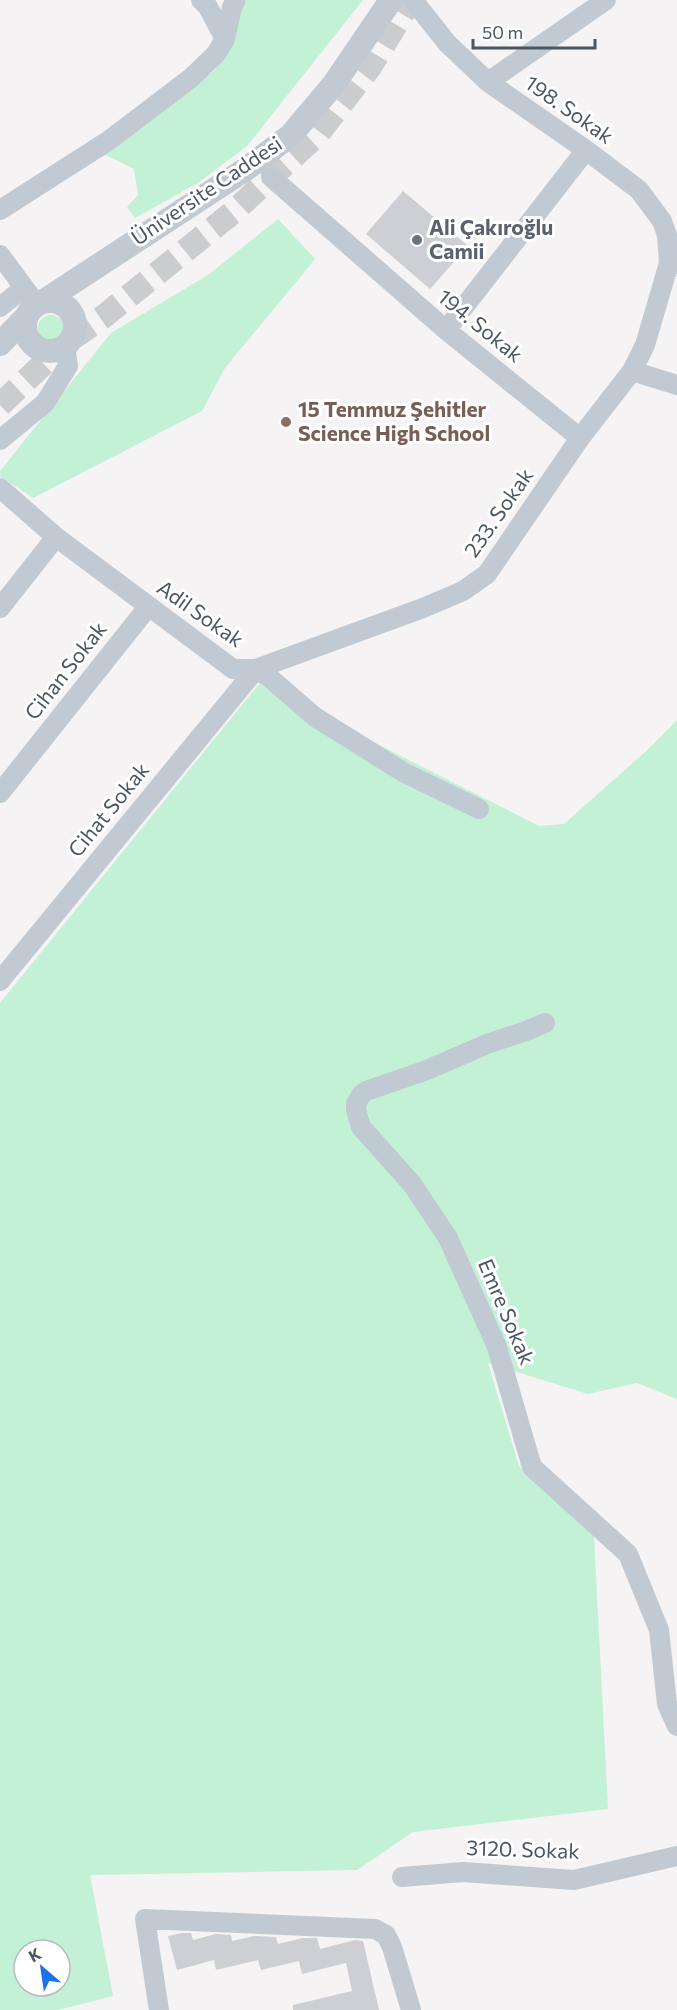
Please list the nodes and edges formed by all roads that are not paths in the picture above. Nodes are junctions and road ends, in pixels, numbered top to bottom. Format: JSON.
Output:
{"nodes":[{"id":1,"x":201,"y":0,"type":"edge"},
{"id":2,"x":236,"y":0,"type":"edge"},
{"id":3,"x":390,"y":0,"type":"edge"},
{"id":4,"x":412,"y":0,"type":"edge"},
{"id":5,"x":606,"y":0,"type":"edge"},
{"id":6,"x":225,"y":39,"type":"junction"},
{"id":7,"x":488,"y":82,"type":"junction"},
{"id":8,"x":586,"y":150,"type":"junction"},
{"id":9,"x":271,"y":177,"type":"dead end"},
{"id":10,"x":0,"y":210,"type":"edge"},
{"id":11,"x":0,"y":255,"type":"edge"},
{"id":12,"x":673,"y":264,"type":"edge"},
{"id":13,"x":33,"y":303,"type":"junction"},
{"id":14,"x":0,"y":307,"type":"edge"},
{"id":15,"x":446,"y":330,"type":"junction"},
{"id":16,"x":0,"y":344,"type":"edge"},
{"id":17,"x":65,"y":346,"type":"junction"},
{"id":18,"x":632,"y":370,"type":"junction"},
{"id":19,"x":677,"y":385,"type":"edge"},
{"id":20,"x":580,"y":438,"type":"junction"},
{"id":21,"x":0,"y":440,"type":"edge"},
{"id":22,"x":0,"y":488,"type":"edge"},
{"id":23,"x":56,"y":537,"type":"junction"},
{"id":24,"x":148,"y":607,"type":"junction"},
{"id":25,"x":0,"y":608,"type":"edge"},
{"id":26,"x":256,"y":669,"type":"junction"},
{"id":27,"x":0,"y":793,"type":"edge"},
{"id":28,"x":479,"y":809,"type":"dead end"},
{"id":29,"x":0,"y":981,"type":"edge"},
{"id":30,"x":544,"y":1023,"type":"dead end"},
{"id":31,"x":677,"y":1726,"type":"edge"},
{"id":32,"x":677,"y":1856,"type":"edge"},
{"id":33,"x":402,"y":1877,"type":"dead end"},
{"id":34,"x":159,"y":2010,"type":"edge"},
{"id":35,"x":411,"y":2010,"type":"edge"}],
"edges":[{"from":1,"to":6,"type":"street"},
{"from":2,"to":6,"type":"street"},
{"from":3,"to":13,"type":"street","name":"Üniversite Caddesi"},
{"from":4,"to":7,"type":"street","name":"198. Sokak"},
{"from":5,"to":7,"type":"street"},
{"from":6,"to":10,"type":"street"},
{"from":7,"to":8,"type":"street","name":"198. Sokak"},
{"from":8,"to":12,"type":"street","name":"198. Sokak"},
{"from":8,"to":15,"type":"street"},
{"from":9,"to":15,"type":"street","name":"194. Sokak"},
{"from":11,"to":13,"type":"street"},
{"from":12,"to":18,"type":"street","name":"233. Sokak"},
{"from":13,"to":14,"type":"street"},
{"from":13,"to":16,"type":"street","name":"Üniversite Caddesi"},
{"from":13,"to":17,"type":"street"},
{"from":13,"to":17,"type":"street"},
{"from":15,"to":20,"type":"street","name":"194. Sokak"},
{"from":17,"to":21,"type":"street"},
{"from":18,"to":19,"type":"street"},
{"from":18,"to":20,"type":"street","name":"233. Sokak"},
{"from":20,"to":26,"type":"street","name":"233. Sokak"},
{"from":22,"to":23,"type":"street","name":"Adil Sokak"},
{"from":23,"to":24,"type":"street","name":"Adil Sokak"},
{"from":23,"to":25,"type":"street"},
{"from":24,"to":26,"type":"street","name":"Adil Sokak"},
{"from":24,"to":27,"type":"street","name":"Cihan Sokak"},
{"from":26,"to":28,"type":"street","name":"Adil Sokak"},
{"from":26,"to":29,"type":"street","name":"Cihat Sokak"},
{"from":30,"to":31,"type":"street","name":"Emre Sokak"},
{"from":32,"to":33,"type":"street","name":"3120. Sokak"},
{"from":34,"to":35,"type":"street"}]}
